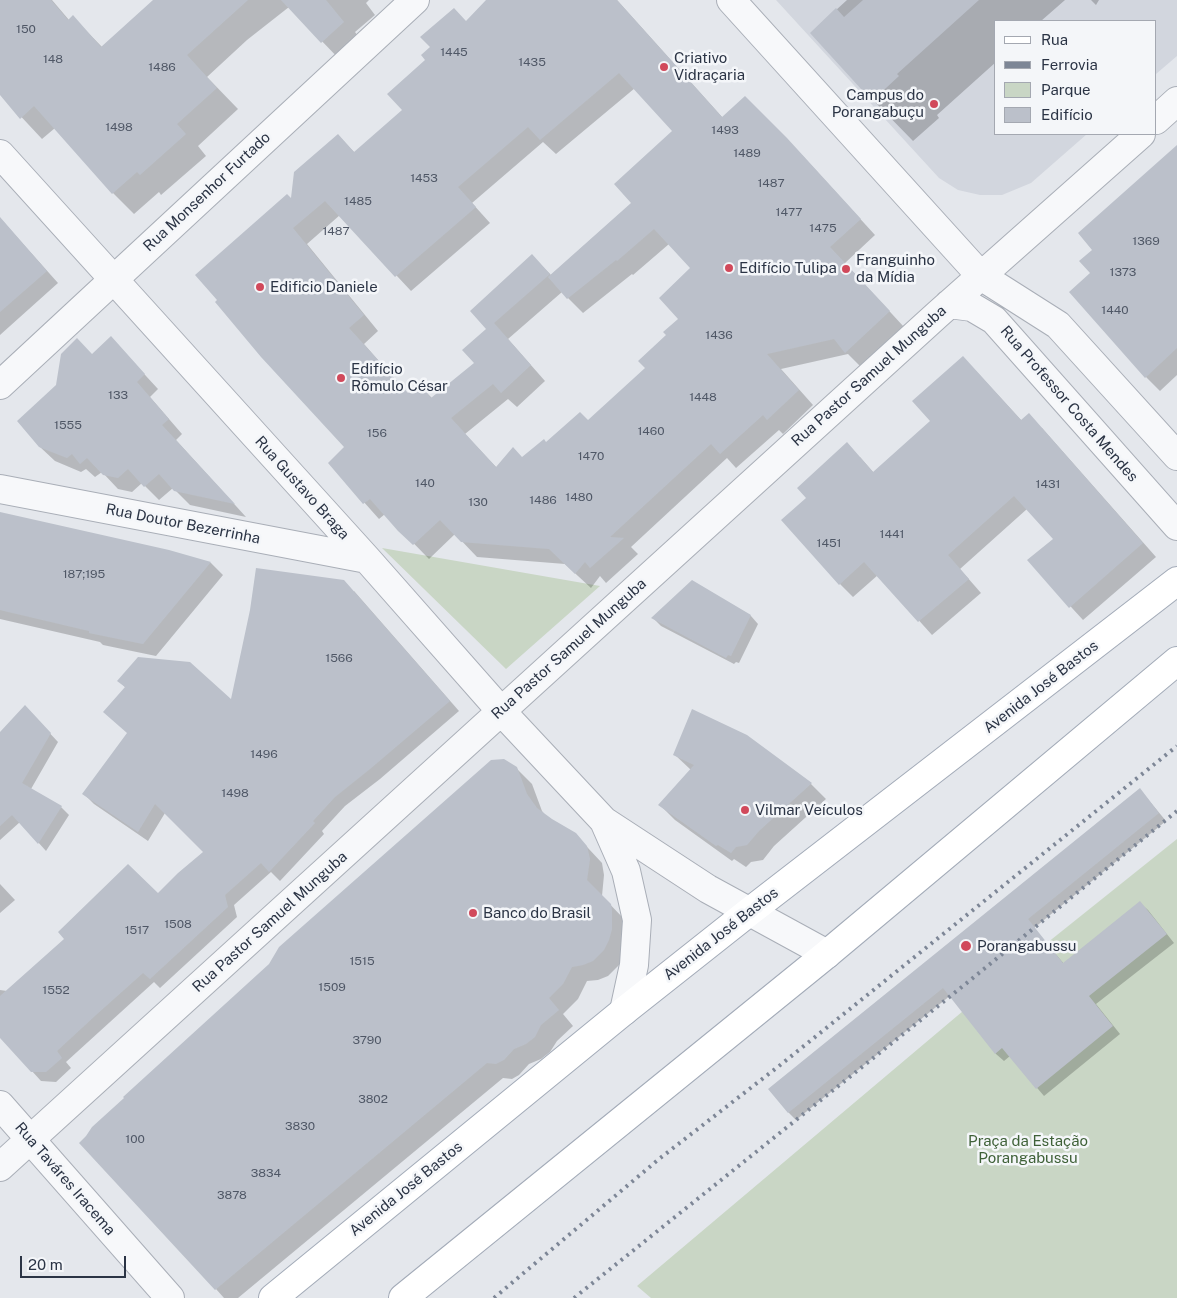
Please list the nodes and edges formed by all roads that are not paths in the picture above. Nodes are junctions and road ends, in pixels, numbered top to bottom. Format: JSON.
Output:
{"nodes":[{"id":1,"x":415,"y":0,"type":"edge"},
{"id":2,"x":731,"y":0,"type":"edge"},
{"id":3,"x":1177,"y":102,"type":"edge"},
{"id":4,"x":1157,"y":119,"type":"edge"},
{"id":5,"x":1140,"y":135,"type":"edge"},
{"id":6,"x":0,"y":154,"type":"edge"},
{"id":7,"x":981,"y":276,"type":"junction"},
{"id":8,"x":113,"y":279,"type":"junction"},
{"id":9,"x":949,"y":304,"type":"junction"},
{"id":10,"x":0,"y":384,"type":"edge"},
{"id":11,"x":1177,"y":456,"type":"edge"},
{"id":12,"x":0,"y":488,"type":"edge"},
{"id":13,"x":1177,"y":526,"type":"edge"},
{"id":14,"x":367,"y":559,"type":"junction"},
{"id":15,"x":1177,"y":581,"type":"edge"},
{"id":16,"x":1177,"y":661,"type":"edge"},
{"id":17,"x":502,"y":711,"type":"junction"},
{"id":18,"x":604,"y":821,"type":"junction"},
{"id":19,"x":749,"y":912,"type":"junction"},
{"id":20,"x":827,"y":954,"type":"junction"},
{"id":21,"x":624,"y":1011,"type":"junction"},
{"id":22,"x":0,"y":1104,"type":"edge"},
{"id":23,"x":31,"y":1139,"type":"junction"},
{"id":24,"x":0,"y":1167,"type":"edge"},
{"id":25,"x":170,"y":1298,"type":"edge"},
{"id":26,"x":272,"y":1298,"type":"edge"},
{"id":27,"x":403,"y":1298,"type":"edge"}],
"edges":[{"from":1,"to":8,"type":"street","name":"Rua Monsenhor Furtado"},
{"from":2,"to":7,"type":"street"},
{"from":3,"to":4,"type":"street"},
{"from":5,"to":7,"type":"street","name":"Rua Pastor Samuel Munguba"},
{"from":6,"to":8,"type":"street","name":"Rua Gustavo Braga"},
{"from":7,"to":9,"type":"street","name":"Rua Pastor Samuel Munguba"},
{"from":7,"to":11,"type":"street"},
{"from":8,"to":10,"type":"street","name":"Rua Monsenhor Furtado"},
{"from":8,"to":14,"type":"street","name":"Rua Gustavo Braga"},
{"from":9,"to":13,"type":"street","name":"Rua Professor Costa Mendes"},
{"from":9,"to":17,"type":"street","name":"Rua Pastor Samuel Munguba"},
{"from":12,"to":14,"type":"street","name":"Rua Doutor Bezerrinha"},
{"from":14,"to":17,"type":"street","name":"Rua Gustavo Braga"},
{"from":15,"to":19,"type":"main road","name":"Avenida José Bastos"},
{"from":16,"to":20,"type":"main road"},
{"from":17,"to":18,"type":"street","name":"Rua Gustavo Braga"},
{"from":17,"to":23,"type":"street","name":"Rua Pastor Samuel Munguba"},
{"from":18,"to":19,"type":"street","name":"Rua Gustavo Braga"},
{"from":18,"to":21,"type":"street","name":"Rua Gustavo Braga"},
{"from":19,"to":20,"type":"street","name":"Rua Gustavo Braga"},
{"from":19,"to":21,"type":"main road","name":"Avenida José Bastos"},
{"from":20,"to":27,"type":"main road"},
{"from":21,"to":26,"type":"main road","name":"Avenida José Bastos"},
{"from":22,"to":23,"type":"street","name":"Rua Taváres Iracema"},
{"from":23,"to":24,"type":"street","name":"Rua Pastor Samuel Munguba"},
{"from":23,"to":25,"type":"street","name":"Rua Taváres Iracema"}]}
